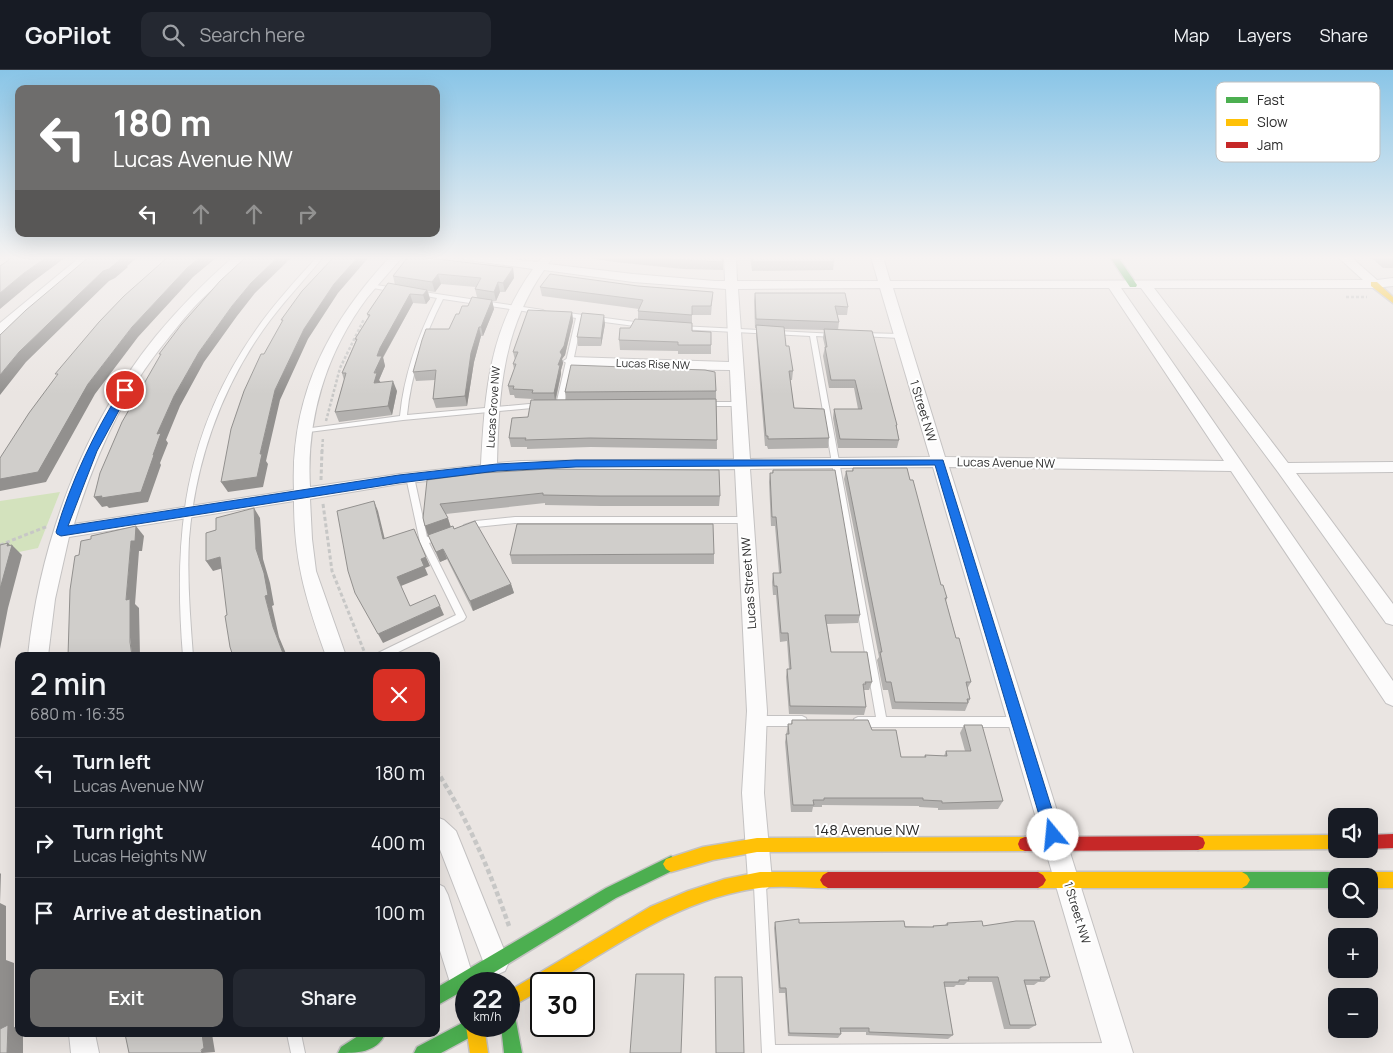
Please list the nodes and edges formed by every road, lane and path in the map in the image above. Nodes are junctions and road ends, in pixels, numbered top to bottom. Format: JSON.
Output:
{"nodes":[{"id":1,"x":30,"y":303,"type":"edge"},
{"id":2,"x":192,"y":303,"type":"edge"},
{"id":3,"x":279,"y":303,"type":"edge"},
{"id":4,"x":362,"y":303,"type":"edge"},
{"id":5,"x":370,"y":303,"type":"edge"},
{"id":6,"x":437,"y":303,"type":"edge"},
{"id":7,"x":483,"y":303,"type":"edge"},
{"id":8,"x":518,"y":303,"type":"edge"},
{"id":9,"x":732,"y":303,"type":"edge"},
{"id":10,"x":890,"y":303,"type":"edge"},
{"id":11,"x":1125,"y":303,"type":"edge"},
{"id":12,"x":1153,"y":303,"type":"edge"},
{"id":13,"x":515,"y":308,"type":"junction"},
{"id":14,"x":580,"y":317,"type":"junction"},
{"id":15,"x":651,"y":326,"type":"edge"},
{"id":16,"x":670,"y":327,"type":"edge"},
{"id":17,"x":0,"y":330,"type":"edge"},
{"id":18,"x":734,"y":331,"type":"junction"},
{"id":19,"x":813,"y":335,"type":"junction"},
{"id":20,"x":841,"y":335,"type":"edge"},
{"id":21,"x":850,"y":335,"type":"edge"},
{"id":22,"x":900,"y":336,"type":"junction"},
{"id":23,"x":570,"y":360,"type":"junction"},
{"id":24,"x":735,"y":366,"type":"junction"},
{"id":25,"x":698,"y":404,"type":"edge"},
{"id":26,"x":738,"y":404,"type":"junction"},
{"id":27,"x":553,"y":405,"type":"junction"},
{"id":28,"x":570,"y":405,"type":"edge"},
{"id":29,"x":491,"y":409,"type":"junction"},
{"id":30,"x":404,"y":418,"type":"junction"},
{"id":31,"x":324,"y":428,"type":"junction"},
{"id":32,"x":304,"y":431,"type":"junction"},
{"id":33,"x":836,"y":462,"type":"junction"},
{"id":34,"x":939,"y":462,"type":"junction"},
{"id":35,"x":742,"y":463,"type":"junction"},
{"id":36,"x":1236,"y":466,"type":"junction"},
{"id":37,"x":1393,"y":467,"type":"edge"},
{"id":38,"x":489,"y":468,"type":"junction"},
{"id":39,"x":1284,"y":468,"type":"junction"},
{"id":40,"x":410,"y":478,"type":"junction"},
{"id":41,"x":322,"y":491,"type":"junction"},
{"id":42,"x":302,"y":494,"type":"junction"},
{"id":43,"x":188,"y":511,"type":"junction"},
{"id":44,"x":745,"y":520,"type":"junction"},
{"id":45,"x":63,"y":527,"type":"junction"},
{"id":46,"x":424,"y":542,"type":"junction"},
{"id":47,"x":0,"y":545,"type":"edge"},
{"id":48,"x":1393,"y":618,"type":"edge"},
{"id":49,"x":39,"y":652,"type":"edge"},
{"id":50,"x":188,"y":652,"type":"edge"},
{"id":51,"x":335,"y":652,"type":"edge"},
{"id":52,"x":364,"y":652,"type":"edge"},
{"id":53,"x":389,"y":652,"type":"edge"},
{"id":54,"x":1393,"y":697,"type":"edge"},
{"id":55,"x":757,"y":721,"type":"junction"},
{"id":56,"x":815,"y":721,"type":"edge"},
{"id":57,"x":844,"y":722,"type":"edge"},
{"id":58,"x":882,"y":722,"type":"junction"},
{"id":59,"x":1018,"y":722,"type":"junction"},
{"id":60,"x":440,"y":776,"type":"edge"},
{"id":61,"x":440,"y":832,"type":"edge"},
{"id":62,"x":1393,"y":841,"type":"edge"},
{"id":63,"x":1328,"y":842,"type":"edge"},
{"id":64,"x":1378,"y":842,"type":"edge"},
{"id":65,"x":757,"y":845,"type":"junction"},
{"id":66,"x":1056,"y":845,"type":"junction"},
{"id":67,"x":760,"y":880,"type":"junction"},
{"id":68,"x":1067,"y":880,"type":"junction"},
{"id":69,"x":1328,"y":880,"type":"edge"},
{"id":70,"x":1378,"y":880,"type":"edge"},
{"id":71,"x":1393,"y":880,"type":"edge"},
{"id":72,"x":440,"y":909,"type":"edge"},
{"id":73,"x":516,"y":950,"type":"junction"},
{"id":74,"x":498,"y":969,"type":"junction"},
{"id":75,"x":459,"y":972,"type":"edge"},
{"id":76,"x":493,"y":972,"type":"edge"},
{"id":77,"x":455,"y":993,"type":"edge"},
{"id":78,"x":520,"y":993,"type":"edge"},
{"id":79,"x":440,"y":997,"type":"edge"},
{"id":80,"x":455,"y":1036,"type":"edge"},
{"id":81,"x":82,"y":1037,"type":"edge"},
{"id":82,"x":295,"y":1037,"type":"edge"},
{"id":83,"x":371,"y":1037,"type":"edge"},
{"id":84,"x":476,"y":1037,"type":"edge"},
{"id":85,"x":511,"y":1037,"type":"edge"},
{"id":86,"x":1118,"y":1051,"type":"edge"},
{"id":87,"x":769,"y":1052,"type":"edge"},
{"id":88,"x":85,"y":1053,"type":"edge"},
{"id":89,"x":298,"y":1053,"type":"edge"},
{"id":90,"x":347,"y":1053,"type":"edge"},
{"id":91,"x":423,"y":1053,"type":"edge"},
{"id":92,"x":479,"y":1053,"type":"edge"},
{"id":93,"x":513,"y":1053,"type":"edge"}],
"edges":[{"from":1,"to":17,"type":"street"},
{"from":2,"to":45,"type":"street"},
{"from":3,"to":43,"type":"lane"},
{"from":4,"to":32,"type":"street"},
{"from":5,"to":31,"type":"path"},
{"from":6,"to":30,"type":"lane"},
{"from":7,"to":13,"type":"lane"},
{"from":8,"to":13,"type":"street","name":"Lucas Grove NW"},
{"from":9,"to":18,"type":"street","name":"Lucas Street NW"},
{"from":10,"to":22,"type":"street","name":"1 Street NW"},
{"from":11,"to":36,"type":"street"},
{"from":12,"to":39,"type":"street"},
{"from":13,"to":14,"type":"lane"},
{"from":13,"to":29,"type":"street","name":"Lucas Grove NW"},
{"from":14,"to":15,"type":"lane"},
{"from":14,"to":23,"type":"lane"},
{"from":16,"to":18,"type":"lane"},
{"from":18,"to":19,"type":"lane"},
{"from":18,"to":24,"type":"street","name":"Lucas Street NW"},
{"from":19,"to":20,"type":"lane"},
{"from":19,"to":33,"type":"lane"},
{"from":21,"to":22,"type":"lane"},
{"from":22,"to":34,"type":"street","name":"1 Street NW"},
{"from":23,"to":24,"type":"street","name":"Lucas Rise NW"},
{"from":23,"to":27,"type":"lane"},
{"from":24,"to":26,"type":"street","name":"Lucas Street NW"},
{"from":25,"to":26,"type":"lane"},
{"from":26,"to":35,"type":"street","name":"Lucas Street NW"},
{"from":27,"to":28,"type":"lane"},
{"from":27,"to":29,"type":"lane"},
{"from":29,"to":30,"type":"lane"},
{"from":29,"to":38,"type":"street","name":"Lucas Grove NW"},
{"from":30,"to":31,"type":"lane"},
{"from":31,"to":32,"type":"lane"},
{"from":31,"to":41,"type":"path"},
{"from":32,"to":42,"type":"street"},
{"from":33,"to":34,"type":"street","name":"Lucas Avenue NW"},
{"from":33,"to":35,"type":"street","name":"Lucas Avenue NW"},
{"from":33,"to":58,"type":"lane"},
{"from":34,"to":36,"type":"street","name":"Lucas Avenue NW"},
{"from":34,"to":59,"type":"street","name":"1 Street NW"},
{"from":35,"to":38,"type":"street","name":"Lucas Avenue NW"},
{"from":35,"to":44,"type":"street","name":"Lucas Street NW"},
{"from":36,"to":54,"type":"street"},
{"from":37,"to":39,"type":"street"},
{"from":38,"to":40,"type":"street","name":"Lucas Avenue NW"},
{"from":39,"to":48,"type":"street"},
{"from":40,"to":41,"type":"street","name":"Lucas Avenue NW"},
{"from":40,"to":46,"type":"lane"},
{"from":41,"to":42,"type":"street","name":"Lucas Avenue NW"},
{"from":41,"to":52,"type":"path"},
{"from":42,"to":43,"type":"street","name":"Lucas Avenue NW"},
{"from":42,"to":51,"type":"street"},
{"from":43,"to":45,"type":"street","name":"Lucas Avenue NW"},
{"from":43,"to":50,"type":"lane"},
{"from":44,"to":46,"type":"lane"},
{"from":44,"to":55,"type":"street","name":"Lucas Street NW"},
{"from":45,"to":47,"type":"path"},
{"from":45,"to":49,"type":"street"},
{"from":46,"to":53,"type":"lane"},
{"from":55,"to":56,"type":"lane"},
{"from":55,"to":65,"type":"street","name":"Lucas Street NW"},
{"from":57,"to":58,"type":"lane"},
{"from":58,"to":59,"type":"lane"},
{"from":59,"to":66,"type":"street","name":"1 Street NW"},
{"from":60,"to":73,"type":"path"},
{"from":61,"to":74,"type":"street"},
{"from":62,"to":64,"type":"street"},
{"from":63,"to":66,"type":"street","name":"148 Avenue NW"},
{"from":65,"to":66,"type":"street","name":"148 Avenue NW"},
{"from":65,"to":67,"type":"street","name":"Lucas Street NW"},
{"from":65,"to":73,"type":"street","name":"148 Avenue NW"},
{"from":66,"to":68,"type":"street","name":"1 Street NW"},
{"from":67,"to":68,"type":"street"},
{"from":67,"to":78,"type":"street"},
{"from":67,"to":87,"type":"lane"},
{"from":68,"to":69,"type":"street"},
{"from":68,"to":86,"type":"street","name":"1 Street NW"},
{"from":70,"to":71,"type":"street"},
{"from":72,"to":75,"type":"street"},
{"from":73,"to":74,"type":"street","name":"148 Avenue NW"},
{"from":74,"to":76,"type":"street","name":"148 Avenue NW"},
{"from":77,"to":79,"type":"street","name":"148 Avenue NW"},
{"from":80,"to":91,"type":"street"},
{"from":81,"to":88,"type":"street"},
{"from":82,"to":89,"type":"lane"},
{"from":83,"to":90,"type":"street"},
{"from":84,"to":92,"type":"street"},
{"from":85,"to":93,"type":"street"},
{"from":86,"to":87,"type":"lane"}]}
